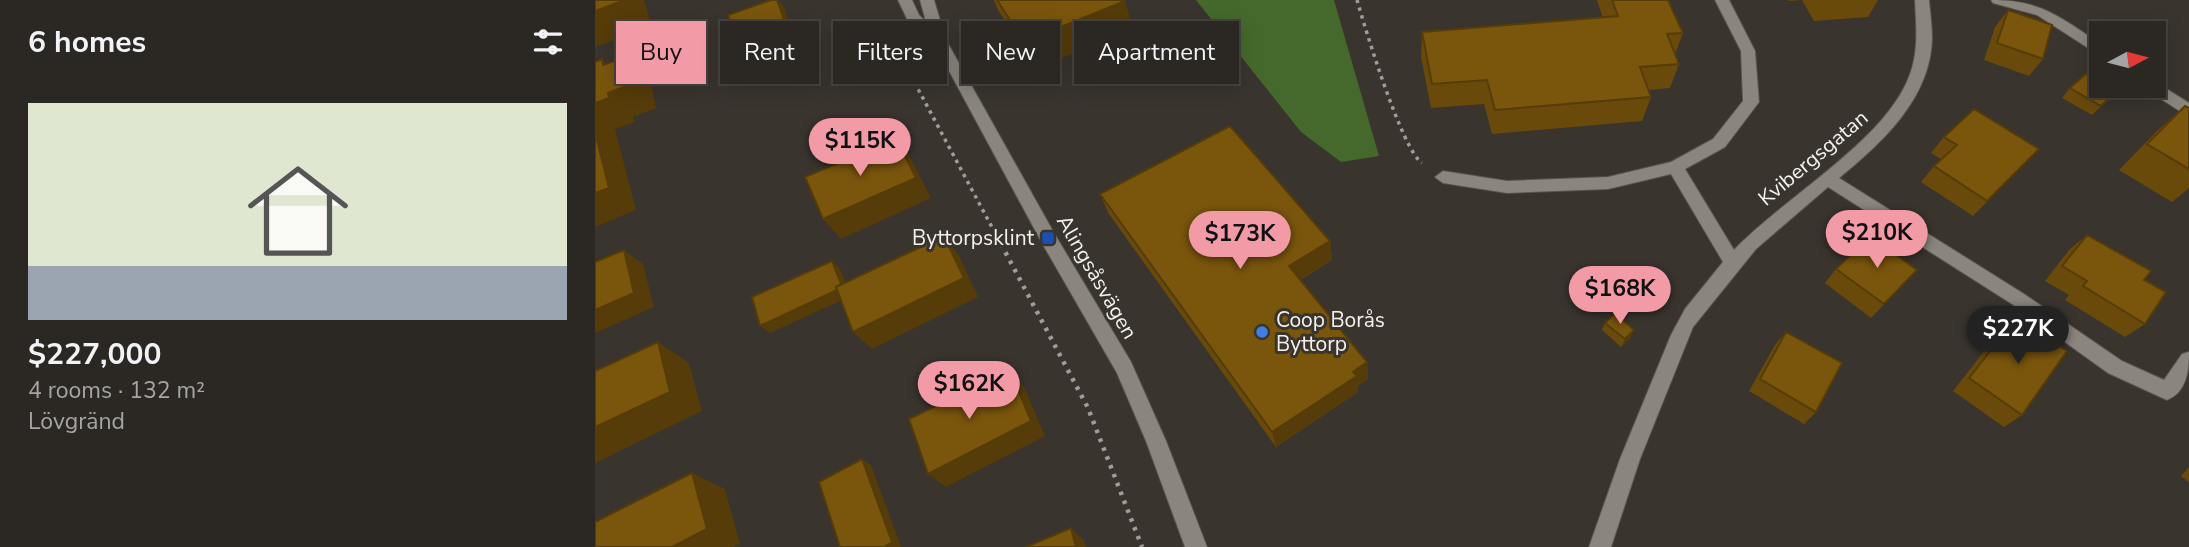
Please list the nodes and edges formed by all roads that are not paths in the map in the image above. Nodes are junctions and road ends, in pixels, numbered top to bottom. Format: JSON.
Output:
{"nodes":[{"id":1,"x":905,"y":0,"type":"edge"},
{"id":2,"x":927,"y":0,"type":"edge"},
{"id":3,"x":940,"y":0,"type":"edge"},
{"id":4,"x":1722,"y":0,"type":"edge"},
{"id":5,"x":1922,"y":0,"type":"edge"},
{"id":6,"x":1998,"y":0,"type":"edge"},
{"id":7,"x":917,"y":21,"type":"edge"},
{"id":8,"x":933,"y":21,"type":"edge"},
{"id":9,"x":943,"y":21,"type":"edge"},
{"id":10,"x":2089,"y":43,"type":"edge"},
{"id":11,"x":947,"y":55,"type":"edge"},
{"id":12,"x":2167,"y":96,"type":"edge"},
{"id":13,"x":2189,"y":111,"type":"edge"},
{"id":14,"x":1675,"y":167,"type":"junction"},
{"id":15,"x":1443,"y":177,"type":"road end"},
{"id":16,"x":1828,"y":179,"type":"junction"},
{"id":17,"x":1733,"y":264,"type":"junction"},
{"id":18,"x":2189,"y":360,"type":"edge"},
{"id":19,"x":1196,"y":547,"type":"edge"},
{"id":20,"x":1599,"y":547,"type":"edge"}],
"edges":[{"from":1,"to":7,"type":"street","name":"Alingsåsvägen"},
{"from":2,"to":8,"type":"street","name":"Alingsåsvägen"},
{"from":3,"to":9,"type":"street"},
{"from":4,"to":14,"type":"street"},
{"from":5,"to":16,"type":"street","name":"Kvibergsgatan"},
{"from":6,"to":10,"type":"street"},
{"from":11,"to":19,"type":"street","name":"Alingsåsvägen"},
{"from":12,"to":13,"type":"street"},
{"from":14,"to":15,"type":"street"},
{"from":14,"to":17,"type":"street"},
{"from":16,"to":17,"type":"street","name":"Kvibergsgatan"},
{"from":16,"to":18,"type":"street"},
{"from":17,"to":20,"type":"street","name":"Kvibergsgatan"}]}
